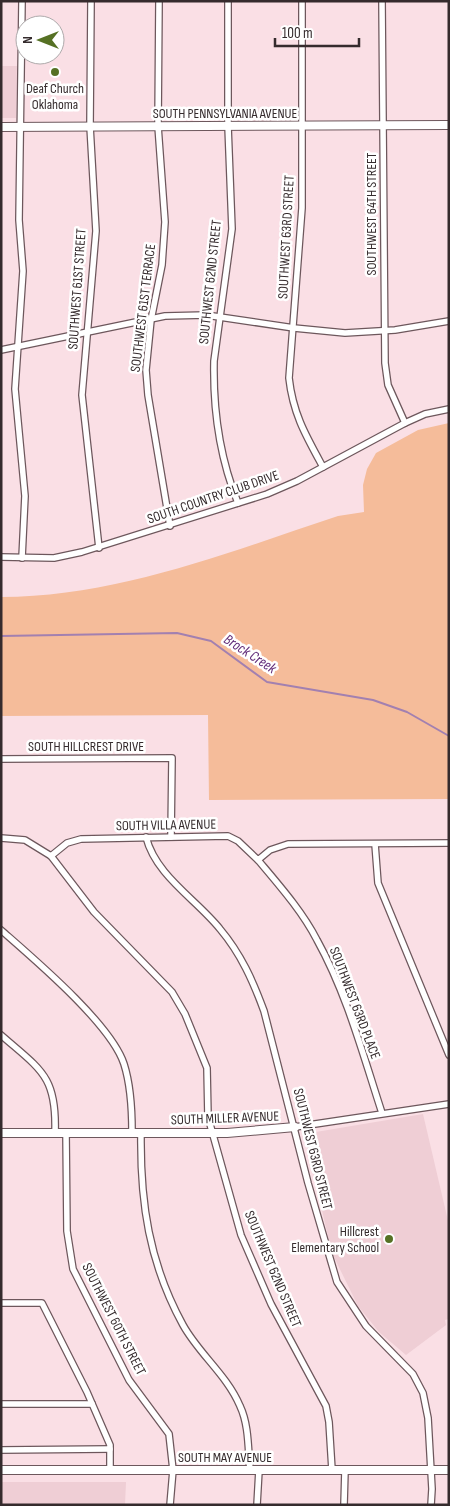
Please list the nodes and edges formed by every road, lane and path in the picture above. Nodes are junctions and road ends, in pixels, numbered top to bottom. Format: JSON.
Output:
{"nodes":[{"id":1,"x":22,"y":1,"type":"edge"},
{"id":2,"x":91,"y":1,"type":"edge"},
{"id":3,"x":159,"y":1,"type":"edge"},
{"id":4,"x":228,"y":1,"type":"edge"},
{"id":5,"x":302,"y":1,"type":"edge"},
{"id":6,"x":382,"y":1,"type":"edge"},
{"id":7,"x":449,"y":124,"type":"edge"},
{"id":8,"x":302,"y":125,"type":"junction"},
{"id":9,"x":383,"y":125,"type":"junction"},
{"id":10,"x":90,"y":126,"type":"junction"},
{"id":11,"x":158,"y":126,"type":"junction"},
{"id":12,"x":228,"y":126,"type":"junction"},
{"id":13,"x":1,"y":127,"type":"edge"},
{"id":14,"x":21,"y":127,"type":"junction"},
{"id":15,"x":220,"y":318,"type":"junction"},
{"id":16,"x":152,"y":320,"type":"junction"},
{"id":17,"x":449,"y":321,"type":"edge"},
{"id":18,"x":294,"y":328,"type":"junction"},
{"id":19,"x":384,"y":331,"type":"junction"},
{"id":20,"x":86,"y":332,"type":"junction"},
{"id":21,"x":16,"y":346,"type":"junction"},
{"id":22,"x":1,"y":350,"type":"edge"},
{"id":23,"x":449,"y":410,"type":"edge"},
{"id":24,"x":404,"y":423,"type":"junction"},
{"id":25,"x":323,"y":467,"type":"junction"},
{"id":26,"x":238,"y":503,"type":"junction"},
{"id":27,"x":170,"y":526,"type":"junction"},
{"id":28,"x":99,"y":548,"type":"junction"},
{"id":29,"x":1,"y":557,"type":"edge"},
{"id":30,"x":22,"y":558,"type":"junction"},
{"id":31,"x":1,"y":759,"type":"edge"},
{"id":32,"x":146,"y":837,"type":"junction"},
{"id":33,"x":171,"y":837,"type":"junction"},
{"id":34,"x":1,"y":838,"type":"edge"},
{"id":35,"x":449,"y":843,"type":"edge"},
{"id":36,"x":375,"y":844,"type":"junction"},
{"id":37,"x":51,"y":856,"type":"junction"},
{"id":38,"x":258,"y":860,"type":"junction"},
{"id":39,"x":1,"y":930,"type":"edge"},
{"id":40,"x":1,"y":1035,"type":"edge"},
{"id":41,"x":449,"y":1055,"type":"edge"},
{"id":42,"x":449,"y":1104,"type":"edge"},
{"id":43,"x":382,"y":1113,"type":"junction"},
{"id":44,"x":295,"y":1127,"type":"junction"},
{"id":45,"x":66,"y":1132,"type":"junction"},
{"id":46,"x":132,"y":1132,"type":"junction"},
{"id":47,"x":212,"y":1132,"type":"junction"},
{"id":48,"x":1,"y":1133,"type":"edge"},
{"id":49,"x":55,"y":1133,"type":"junction"},
{"id":50,"x":141,"y":1133,"type":"junction"},
{"id":51,"x":1,"y":1303,"type":"edge"},
{"id":52,"x":1,"y":1404,"type":"edge"},
{"id":53,"x":92,"y":1404,"type":"junction"},
{"id":54,"x":110,"y":1449,"type":"junction"},
{"id":55,"x":1,"y":1450,"type":"edge"},
{"id":56,"x":1,"y":1470,"type":"edge"},
{"id":57,"x":110,"y":1470,"type":"junction"},
{"id":58,"x":173,"y":1470,"type":"junction"},
{"id":59,"x":250,"y":1470,"type":"junction"},
{"id":60,"x":259,"y":1470,"type":"junction"},
{"id":61,"x":332,"y":1470,"type":"junction"},
{"id":62,"x":345,"y":1470,"type":"junction"},
{"id":63,"x":432,"y":1470,"type":"junction"},
{"id":64,"x":449,"y":1470,"type":"edge"},
{"id":65,"x":170,"y":1505,"type":"edge"},
{"id":66,"x":257,"y":1505,"type":"edge"},
{"id":67,"x":344,"y":1505,"type":"edge"},
{"id":68,"x":431,"y":1505,"type":"edge"}],
"edges":[{"from":1,"to":14,"type":"street"},
{"from":2,"to":10,"type":"street","name":"SOUTHWEST 61ST STREET"},
{"from":3,"to":11,"type":"street","name":"SOUTHWEST 61ST TERRACE"},
{"from":4,"to":12,"type":"street","name":"SOUTHWEST 62ND STREET"},
{"from":5,"to":8,"type":"street","name":"SOUTHWEST 63RD STREET"},
{"from":6,"to":9,"type":"street","name":"SOUTHWEST 64TH STREET"},
{"from":7,"to":9,"type":"main road","name":"SOUTH PENNSYLVANIA AVENUE"},
{"from":8,"to":9,"type":"main road","name":"SOUTH PENNSYLVANIA AVENUE"},
{"from":8,"to":12,"type":"main road","name":"SOUTH PENNSYLVANIA AVENUE"},
{"from":8,"to":18,"type":"street","name":"SOUTHWEST 63RD STREET"},
{"from":9,"to":19,"type":"street","name":"SOUTHWEST 64TH STREET"},
{"from":10,"to":11,"type":"main road","name":"SOUTH PENNSYLVANIA AVENUE"},
{"from":10,"to":14,"type":"main road","name":"SOUTH PENNSYLVANIA AVENUE"},
{"from":10,"to":20,"type":"street","name":"SOUTHWEST 61ST STREET"},
{"from":11,"to":12,"type":"main road","name":"SOUTH PENNSYLVANIA AVENUE"},
{"from":11,"to":16,"type":"street","name":"SOUTHWEST 61ST TERRACE"},
{"from":12,"to":15,"type":"street","name":"SOUTHWEST 62ND STREET"},
{"from":13,"to":14,"type":"main road","name":"SOUTH PENNSYLVANIA AVENUE"},
{"from":14,"to":21,"type":"street"},
{"from":15,"to":16,"type":"street"},
{"from":15,"to":18,"type":"street"},
{"from":15,"to":26,"type":"street","name":"SOUTHWEST 62ND STREET"},
{"from":16,"to":20,"type":"street"},
{"from":16,"to":27,"type":"street","name":"SOUTHWEST 61ST TERRACE"},
{"from":17,"to":19,"type":"street"},
{"from":18,"to":19,"type":"street"},
{"from":18,"to":25,"type":"street","name":"SOUTHWEST 63RD STREET"},
{"from":19,"to":24,"type":"street","name":"SOUTHWEST 64TH STREET"},
{"from":20,"to":21,"type":"street"},
{"from":20,"to":28,"type":"street","name":"SOUTHWEST 61ST STREET"},
{"from":21,"to":22,"type":"street"},
{"from":21,"to":30,"type":"street"},
{"from":23,"to":24,"type":"street","name":"SOUTH COUNTRY CLUB DRIVE"},
{"from":24,"to":25,"type":"street","name":"SOUTH COUNTRY CLUB DRIVE"},
{"from":25,"to":26,"type":"street","name":"SOUTH COUNTRY CLUB DRIVE"},
{"from":26,"to":27,"type":"street","name":"SOUTH COUNTRY CLUB DRIVE"},
{"from":27,"to":28,"type":"street","name":"SOUTH COUNTRY CLUB DRIVE"},
{"from":28,"to":30,"type":"street","name":"SOUTH COUNTRY CLUB DRIVE"},
{"from":29,"to":30,"type":"street","name":"SOUTH COUNTRY CLUB DRIVE"},
{"from":31,"to":33,"type":"street","name":"SOUTH HILLCREST DRIVE"},
{"from":32,"to":33,"type":"street","name":"SOUTH VILLA AVENUE"},
{"from":32,"to":37,"type":"street","name":"SOUTH VILLA AVENUE"},
{"from":32,"to":44,"type":"street","name":"SOUTHWEST 63RD STREET"},
{"from":33,"to":38,"type":"street","name":"SOUTH VILLA AVENUE"},
{"from":34,"to":37,"type":"street"},
{"from":35,"to":36,"type":"street"},
{"from":36,"to":38,"type":"street"},
{"from":36,"to":41,"type":"street"},
{"from":37,"to":47,"type":"street","name":"SOUTHWEST 62ND STREET"},
{"from":38,"to":43,"type":"street","name":"SOUTHWEST 63RD PLACE"},
{"from":39,"to":46,"type":"street"},
{"from":40,"to":49,"type":"street"},
{"from":42,"to":43,"type":"street","name":"SOUTH MILLER AVENUE"},
{"from":43,"to":44,"type":"street","name":"SOUTH MILLER AVENUE"},
{"from":44,"to":47,"type":"main road","name":"SOUTH MILLER AVENUE"},
{"from":44,"to":63,"type":"street","name":"SOUTHWEST 63RD STREET"},
{"from":45,"to":46,"type":"main road","name":"SOUTH MILLER AVENUE"},
{"from":45,"to":49,"type":"main road","name":"SOUTH MILLER AVENUE"},
{"from":45,"to":58,"type":"street","name":"SOUTHWEST 60TH STREET"},
{"from":46,"to":50,"type":"main road","name":"SOUTH MILLER AVENUE"},
{"from":47,"to":50,"type":"main road","name":"SOUTH MILLER AVENUE"},
{"from":47,"to":61,"type":"street","name":"SOUTHWEST 62ND STREET"},
{"from":48,"to":49,"type":"main road","name":"SOUTH MILLER AVENUE"},
{"from":50,"to":59,"type":"street"},
{"from":51,"to":53,"type":"street"},
{"from":52,"to":53,"type":"street"},
{"from":53,"to":54,"type":"street"},
{"from":54,"to":55,"type":"street"},
{"from":54,"to":57,"type":"street"},
{"from":56,"to":57,"type":"main road","name":"SOUTH MAY AVENUE"},
{"from":57,"to":58,"type":"main road","name":"SOUTH MAY AVENUE"},
{"from":58,"to":59,"type":"main road","name":"SOUTH MAY AVENUE"},
{"from":58,"to":65,"type":"street","name":"SOUTHWEST 60TH STREET"},
{"from":59,"to":60,"type":"main road","name":"SOUTH MAY AVENUE"},
{"from":60,"to":61,"type":"main road","name":"SOUTH MAY AVENUE"},
{"from":60,"to":66,"type":"street"},
{"from":61,"to":62,"type":"main road","name":"SOUTH MAY AVENUE"},
{"from":62,"to":63,"type":"main road","name":"SOUTH MAY AVENUE"},
{"from":62,"to":67,"type":"street"},
{"from":63,"to":64,"type":"main road","name":"SOUTH MAY AVENUE"},
{"from":63,"to":68,"type":"street","name":"SOUTHWEST 63RD STREET"}]}
